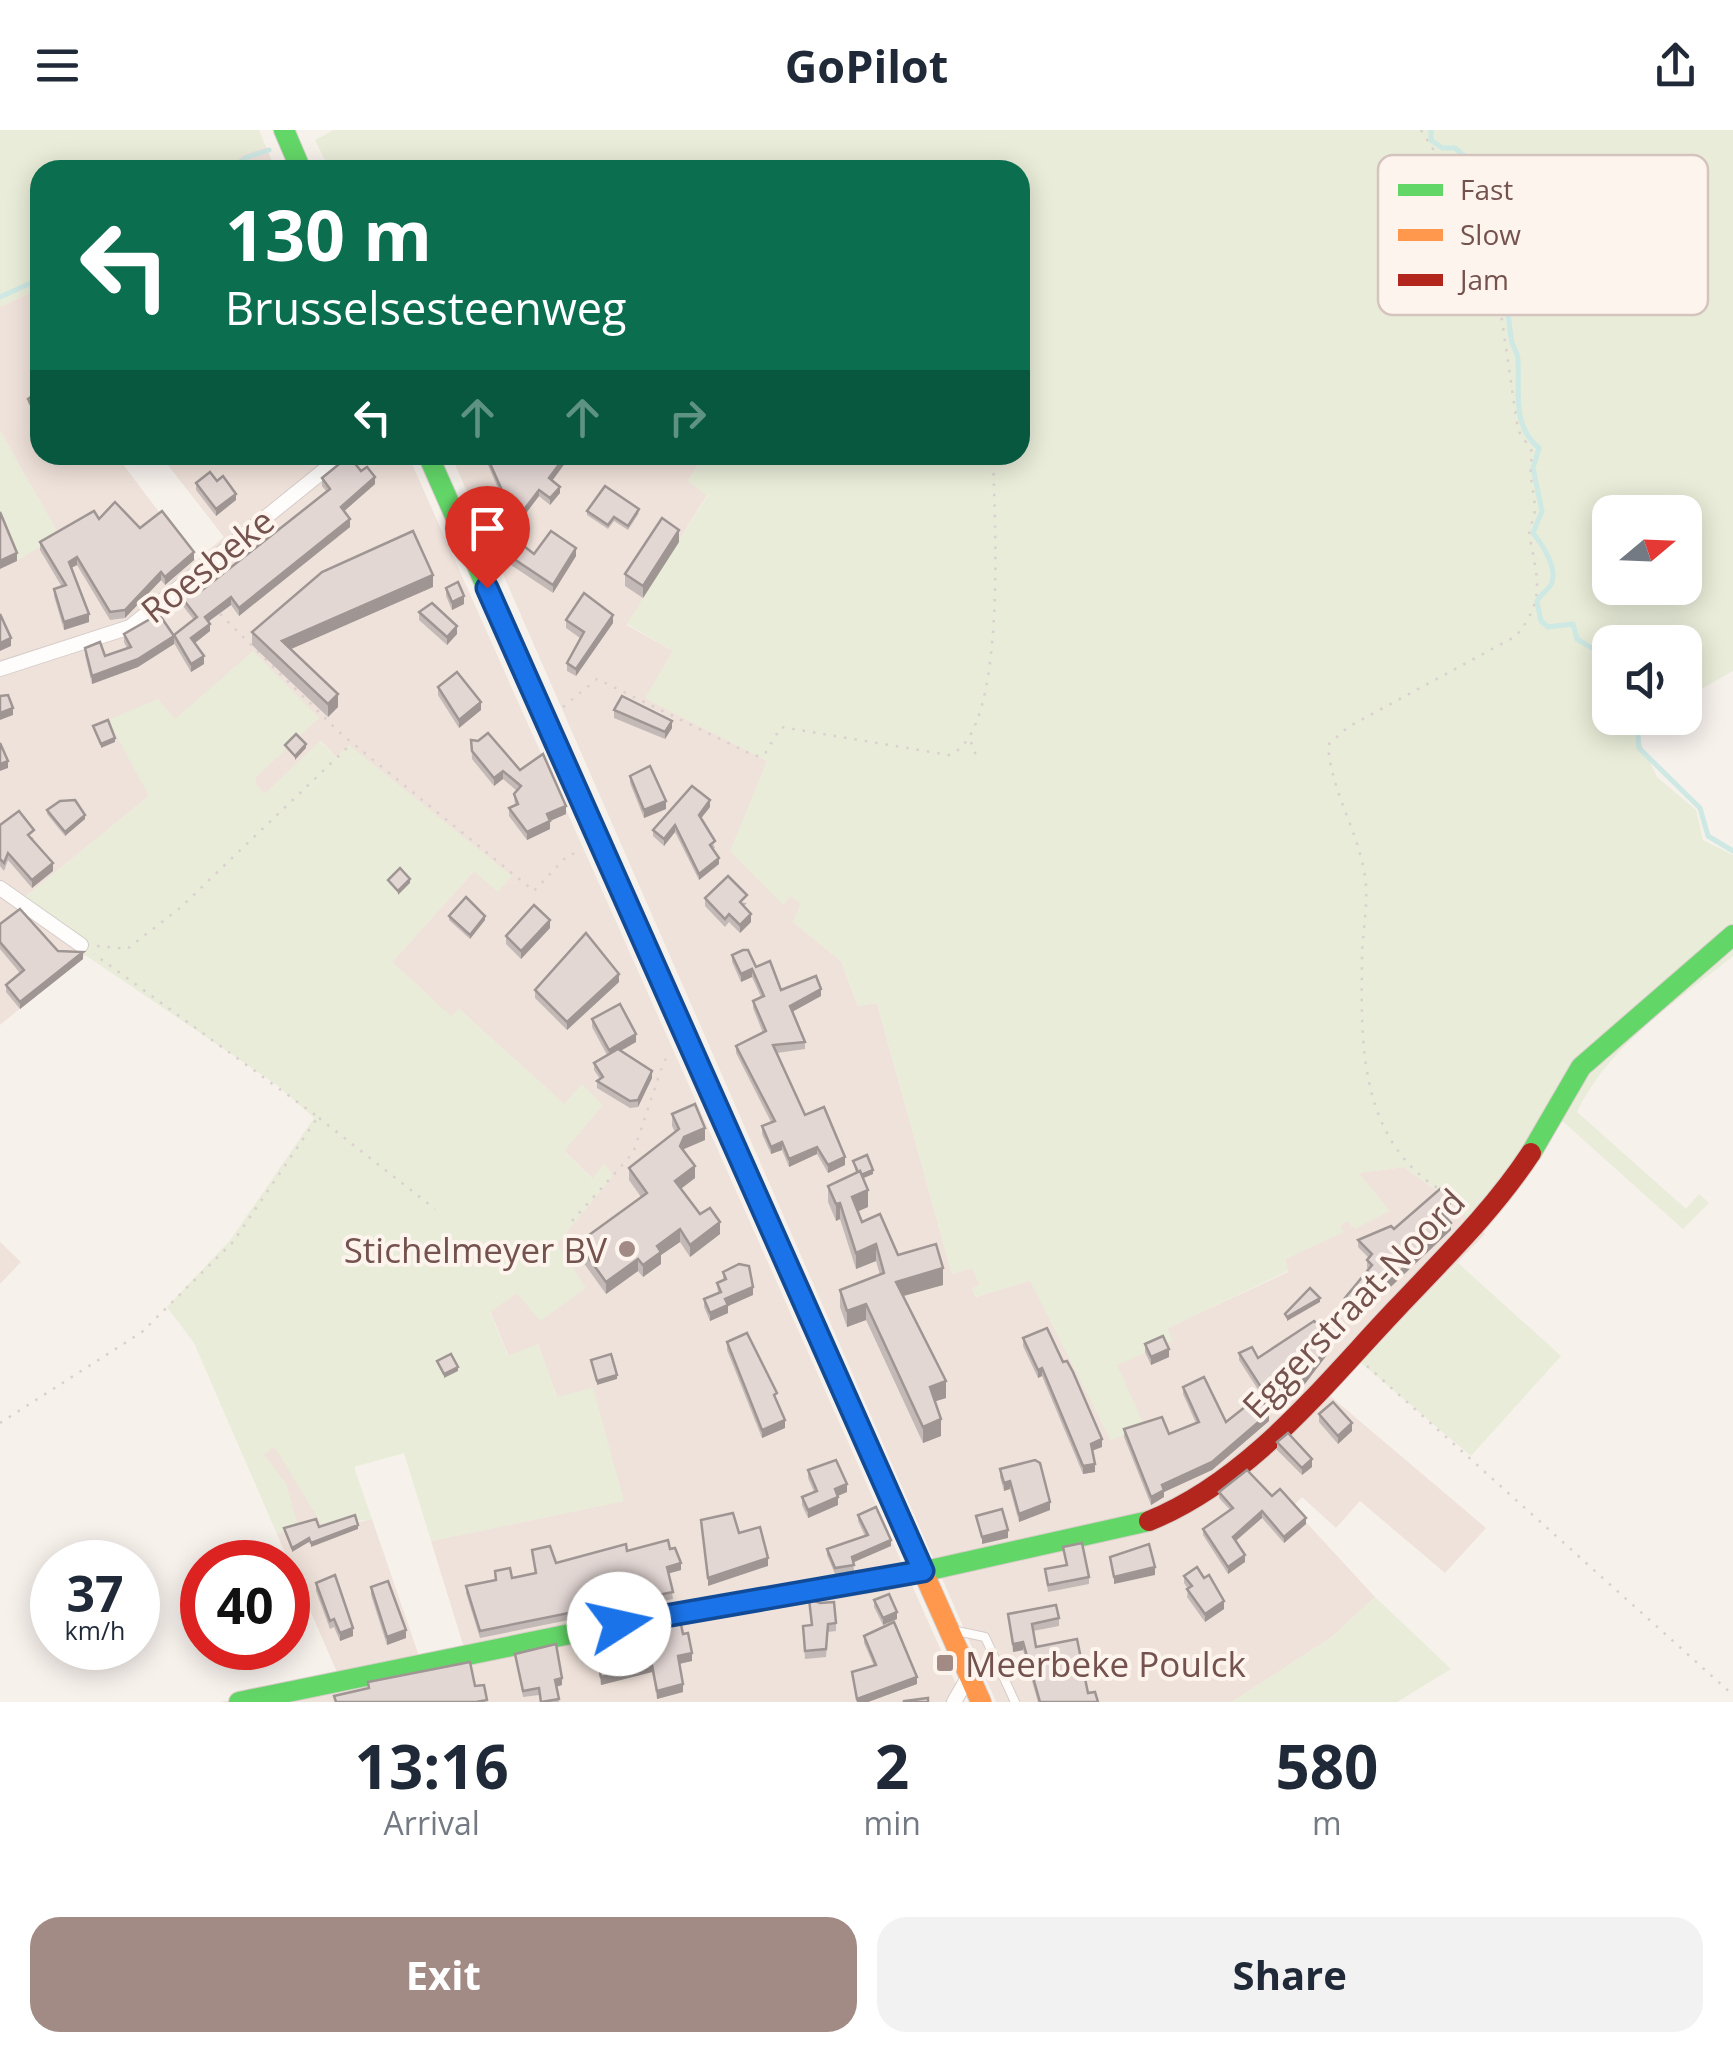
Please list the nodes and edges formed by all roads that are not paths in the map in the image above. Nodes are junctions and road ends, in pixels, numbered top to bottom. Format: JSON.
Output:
{"nodes":[{"id":1,"x":284,"y":130,"type":"edge"},
{"id":2,"x":298,"y":160,"type":"edge"},
{"id":3,"x":332,"y":465,"type":"edge"},
{"id":4,"x":432,"y":465,"type":"edge"},
{"id":5,"x":0,"y":668,"type":"edge"},
{"id":6,"x":0,"y":888,"type":"edge"},
{"id":7,"x":1733,"y":935,"type":"edge"},
{"id":8,"x":80,"y":945,"type":"road end"},
{"id":9,"x":923,"y":1571,"type":"junction"},
{"id":10,"x":948,"y":1630,"type":"junction"},
{"id":11,"x":969,"y":1676,"type":"junction"},
{"id":12,"x":239,"y":1702,"type":"edge"},
{"id":13,"x":954,"y":1702,"type":"edge"},
{"id":14,"x":980,"y":1702,"type":"edge"},
{"id":15,"x":1015,"y":1702,"type":"edge"}],
"edges":[{"from":1,"to":2,"type":"street"},
{"from":3,"to":5,"type":"street","name":"Roesbeke"},
{"from":4,"to":9,"type":"street"},
{"from":6,"to":8,"type":"street"},
{"from":7,"to":9,"type":"street","name":"Eggerstraat-Noord"},
{"from":9,"to":10,"type":"street"},
{"from":9,"to":12,"type":"street","name":"Eggerstraat-Noord"},
{"from":10,"to":11,"type":"street"},
{"from":10,"to":15,"type":"lane"},
{"from":11,"to":13,"type":"street"},
{"from":11,"to":14,"type":"street"}]}
